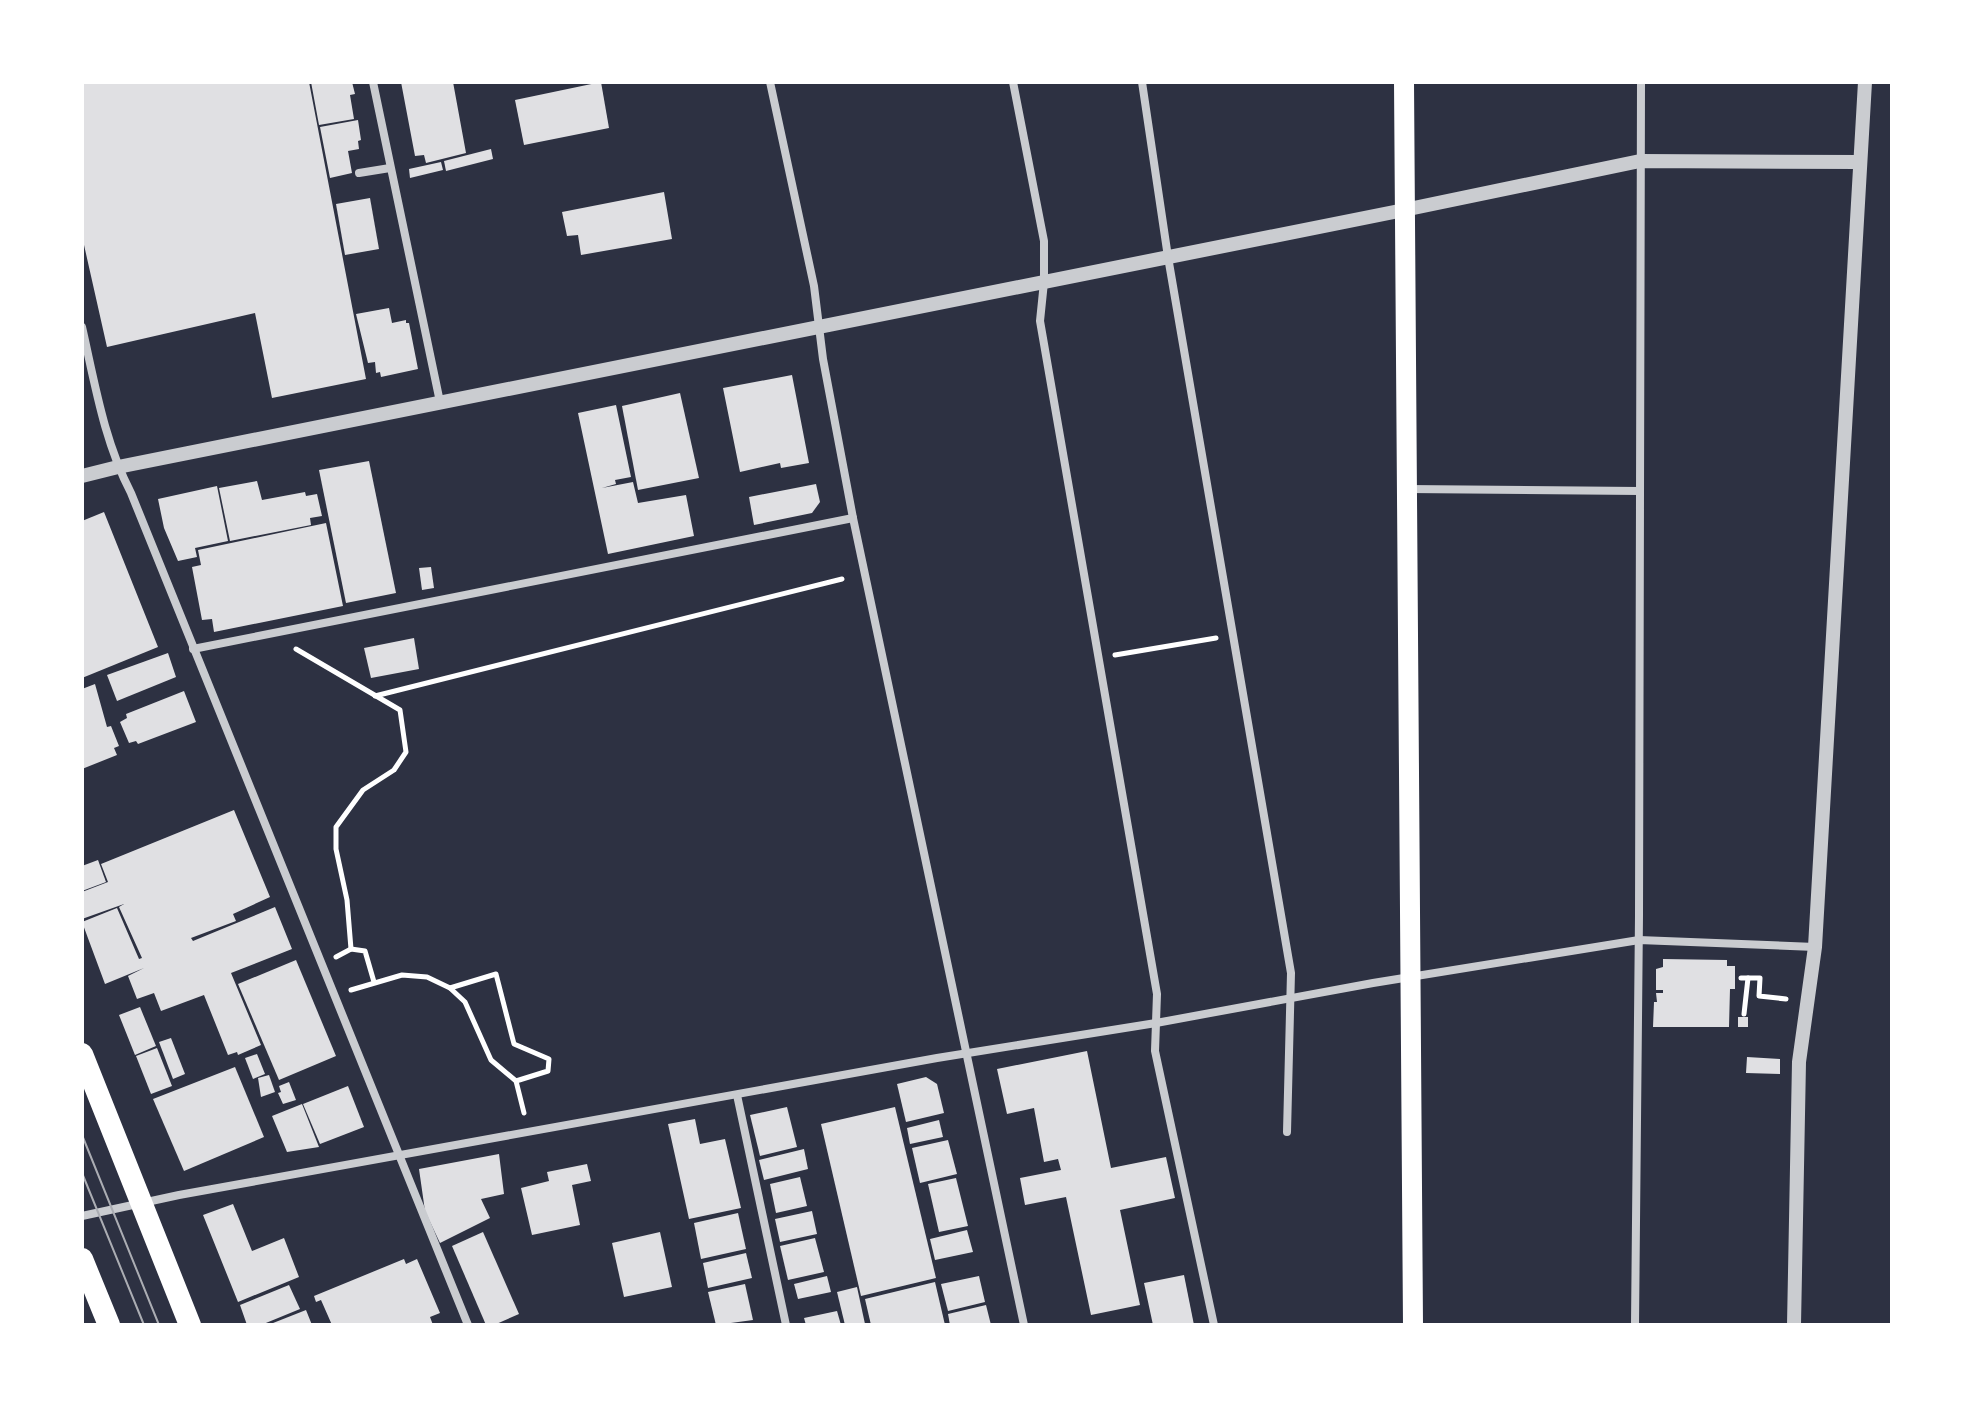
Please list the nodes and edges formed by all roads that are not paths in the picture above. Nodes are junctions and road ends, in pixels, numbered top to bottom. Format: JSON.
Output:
{"nodes":[{"id":1,"x":373,"y":82,"type":"edge"},
{"id":2,"x":770,"y":82,"type":"edge"},
{"id":3,"x":1013,"y":82,"type":"edge"},
{"id":4,"x":1142,"y":82,"type":"edge"},
{"id":5,"x":1404,"y":82,"type":"edge"},
{"id":6,"x":1641,"y":82,"type":"edge"},
{"id":7,"x":1865,"y":82,"type":"edge"},
{"id":8,"x":1640,"y":161,"type":"junction"},
{"id":9,"x":1860,"y":162,"type":"junction"},
{"id":10,"x":390,"y":168,"type":"junction"},
{"id":11,"x":359,"y":173,"type":"dead end"},
{"id":12,"x":1404,"y":210,"type":"junction"},
{"id":13,"x":1168,"y":257,"type":"junction"},
{"id":14,"x":1044,"y":282,"type":"junction"},
{"id":15,"x":819,"y":326,"type":"junction"},
{"id":16,"x":82,"y":327,"type":"edge"},
{"id":17,"x":440,"y":402,"type":"junction"},
{"id":18,"x":118,"y":467,"type":"junction"},
{"id":19,"x":82,"y":476,"type":"edge"},
{"id":20,"x":1406,"y":489,"type":"junction"},
{"id":21,"x":1640,"y":491,"type":"junction"},
{"id":22,"x":853,"y":518,"type":"junction"},
{"id":23,"x":193,"y":649,"type":"junction"},
{"id":24,"x":1639,"y":940,"type":"junction"},
{"id":25,"x":1815,"y":947,"type":"junction"},
{"id":26,"x":1411,"y":977,"type":"junction"},
{"id":27,"x":1290,"y":998,"type":"junction"},
{"id":28,"x":1156,"y":1023,"type":"junction"},
{"id":29,"x":967,"y":1053,"type":"junction"},
{"id":30,"x":82,"y":1054,"type":"edge"},
{"id":31,"x":737,"y":1095,"type":"junction"},
{"id":32,"x":1287,"y":1132,"type":"dead end"},
{"id":33,"x":397,"y":1156,"type":"junction"},
{"id":34,"x":141,"y":1202,"type":"junction"},
{"id":35,"x":82,"y":1216,"type":"edge"},
{"id":36,"x":82,"y":1259,"type":"edge"},
{"id":37,"x":109,"y":1325,"type":"edge"},
{"id":38,"x":190,"y":1325,"type":"edge"},
{"id":39,"x":468,"y":1325,"type":"edge"},
{"id":40,"x":786,"y":1325,"type":"edge"},
{"id":41,"x":1024,"y":1325,"type":"edge"},
{"id":42,"x":1214,"y":1325,"type":"edge"},
{"id":43,"x":1413,"y":1325,"type":"edge"},
{"id":44,"x":1635,"y":1325,"type":"edge"},
{"id":45,"x":1794,"y":1325,"type":"edge"}],
"edges":[{"from":1,"to":10,"type":"street"},
{"from":2,"to":15,"type":"street"},
{"from":3,"to":14,"type":"street"},
{"from":4,"to":13,"type":"street"},
{"from":5,"to":12,"type":"main road"},
{"from":6,"to":8,"type":"street"},
{"from":7,"to":9,"type":"street"},
{"from":8,"to":9,"type":"street"},
{"from":8,"to":12,"type":"street"},
{"from":8,"to":21,"type":"street"},
{"from":9,"to":25,"type":"street"},
{"from":10,"to":11,"type":"street"},
{"from":10,"to":17,"type":"street"},
{"from":12,"to":13,"type":"street"},
{"from":12,"to":20,"type":"main road"},
{"from":13,"to":14,"type":"street"},
{"from":13,"to":27,"type":"street"},
{"from":14,"to":15,"type":"street"},
{"from":14,"to":28,"type":"street"},
{"from":15,"to":17,"type":"street"},
{"from":15,"to":22,"type":"street"},
{"from":16,"to":18,"type":"street"},
{"from":17,"to":18,"type":"street"},
{"from":18,"to":19,"type":"street"},
{"from":18,"to":23,"type":"street"},
{"from":20,"to":21,"type":"street"},
{"from":20,"to":26,"type":"main road"},
{"from":21,"to":24,"type":"street"},
{"from":22,"to":23,"type":"street"},
{"from":22,"to":29,"type":"street"},
{"from":23,"to":33,"type":"street"},
{"from":24,"to":25,"type":"street"},
{"from":24,"to":26,"type":"street"},
{"from":24,"to":44,"type":"street"},
{"from":25,"to":45,"type":"street"},
{"from":26,"to":27,"type":"street"},
{"from":26,"to":43,"type":"main road"},
{"from":27,"to":28,"type":"street"},
{"from":27,"to":32,"type":"street"},
{"from":28,"to":29,"type":"street"},
{"from":28,"to":42,"type":"street"},
{"from":29,"to":31,"type":"street"},
{"from":29,"to":41,"type":"street"},
{"from":30,"to":34,"type":"highway"},
{"from":31,"to":33,"type":"street"},
{"from":31,"to":40,"type":"street"},
{"from":33,"to":34,"type":"street"},
{"from":33,"to":39,"type":"street"},
{"from":34,"to":35,"type":"street"},
{"from":34,"to":38,"type":"highway"},
{"from":36,"to":37,"type":"highway"}]}
